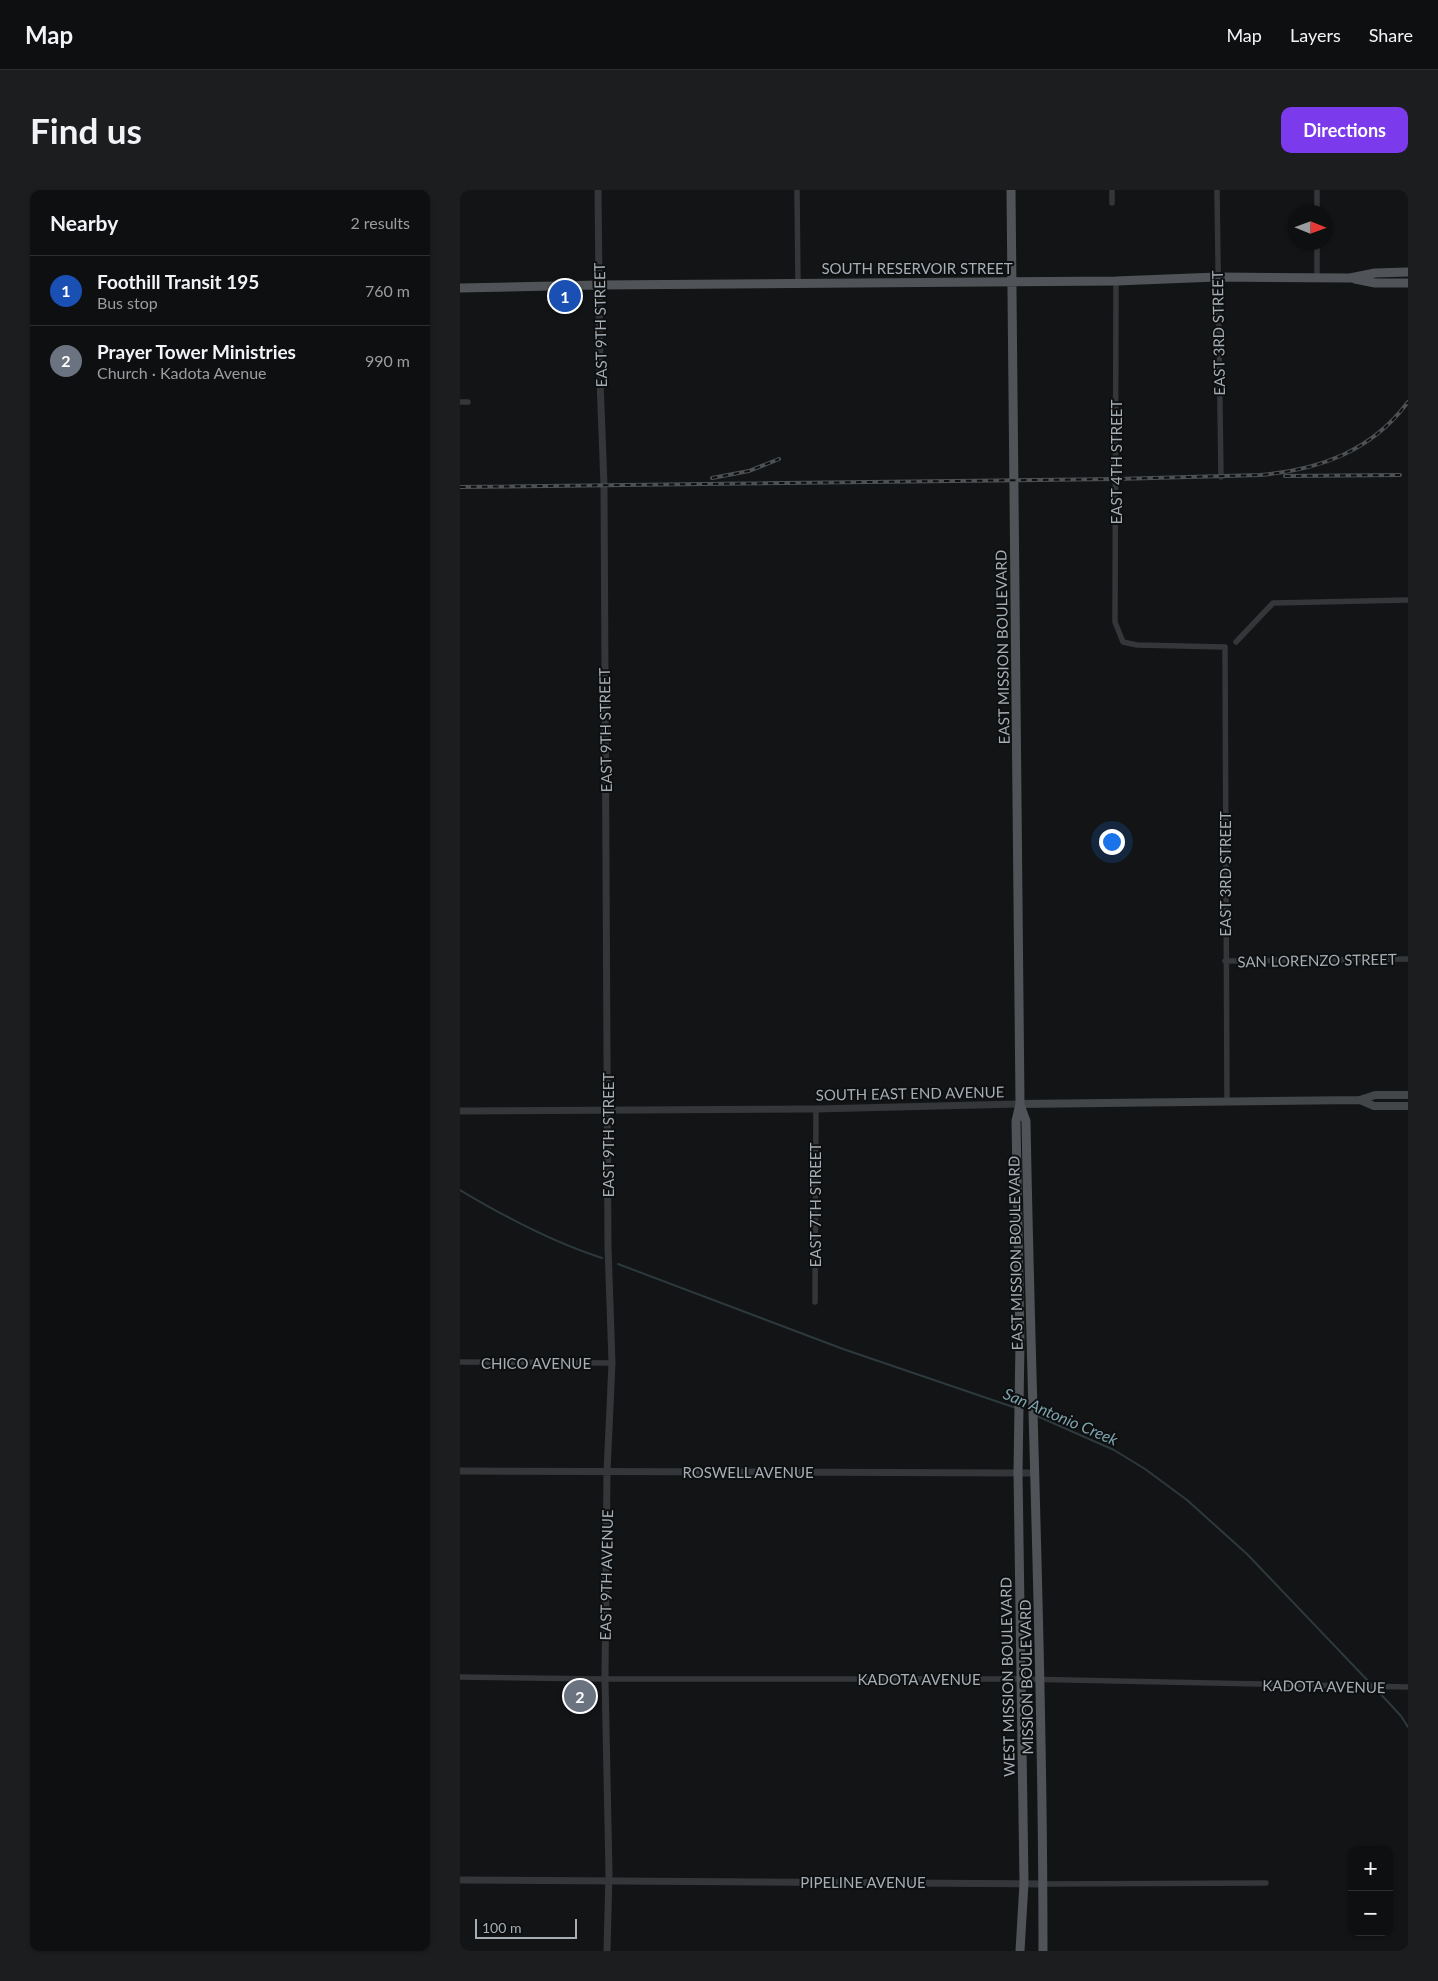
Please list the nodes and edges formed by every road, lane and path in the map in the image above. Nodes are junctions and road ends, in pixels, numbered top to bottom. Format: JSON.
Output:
{"nodes":[{"id":1,"x":598,"y":190,"type":"edge"},
{"id":2,"x":797,"y":190,"type":"edge"},
{"id":3,"x":1010,"y":190,"type":"edge"},
{"id":4,"x":1112,"y":190,"type":"edge"},
{"id":5,"x":1217,"y":190,"type":"edge"},
{"id":6,"x":1317,"y":190,"type":"edge"},
{"id":7,"x":1112,"y":203,"type":"dead end"},
{"id":8,"x":1317,"y":205,"type":"edge"},
{"id":9,"x":1317,"y":250,"type":"edge"},
{"id":10,"x":1408,"y":272,"type":"edge"},
{"id":11,"x":1217,"y":277,"type":"junction"},
{"id":12,"x":1317,"y":278,"type":"junction"},
{"id":13,"x":1350,"y":278,"type":"junction"},
{"id":14,"x":1116,"y":281,"type":"junction"},
{"id":15,"x":1012,"y":282,"type":"junction"},
{"id":16,"x":798,"y":283,"type":"junction"},
{"id":17,"x":1408,"y":283,"type":"edge"},
{"id":18,"x":599,"y":285,"type":"junction"},
{"id":19,"x":460,"y":288,"type":"edge"},
{"id":20,"x":460,"y":402,"type":"edge"},
{"id":21,"x":468,"y":402,"type":"dead end"},
{"id":22,"x":1220,"y":477,"type":"dead end"},
{"id":23,"x":1408,"y":600,"type":"edge"},
{"id":24,"x":1236,"y":642,"type":"dead end"},
{"id":25,"x":1225,"y":647,"type":"joint"},
{"id":26,"x":1408,"y":959,"type":"edge"},
{"id":27,"x":1225,"y":961,"type":"junction"},
{"id":28,"x":1408,"y":1095,"type":"edge"},
{"id":29,"x":1360,"y":1100,"type":"junction"},
{"id":30,"x":1227,"y":1102,"type":"junction"},
{"id":31,"x":1020,"y":1104,"type":"junction"},
{"id":32,"x":1408,"y":1106,"type":"edge"},
{"id":33,"x":816,"y":1108,"type":"junction"},
{"id":34,"x":608,"y":1110,"type":"junction"},
{"id":35,"x":460,"y":1111,"type":"edge"},
{"id":36,"x":609,"y":1270,"type":"joint"},
{"id":37,"x":815,"y":1302,"type":"dead end"},
{"id":38,"x":460,"y":1362,"type":"edge"},
{"id":39,"x":612,"y":1363,"type":"junction"},
{"id":40,"x":1019,"y":1402,"type":"joint"},
{"id":41,"x":1032,"y":1402,"type":"joint"},
{"id":42,"x":460,"y":1471,"type":"edge"},
{"id":43,"x":607,"y":1472,"type":"junction"},
{"id":44,"x":1018,"y":1472,"type":"junction"},
{"id":45,"x":1035,"y":1473,"type":"junction"},
{"id":46,"x":460,"y":1677,"type":"edge"},
{"id":47,"x":605,"y":1679,"type":"junction"},
{"id":48,"x":1021,"y":1679,"type":"junction"},
{"id":49,"x":1041,"y":1681,"type":"junction"},
{"id":50,"x":1408,"y":1687,"type":"edge"},
{"id":51,"x":460,"y":1880,"type":"edge"},
{"id":52,"x":609,"y":1881,"type":"junction"},
{"id":53,"x":1024,"y":1883,"type":"junction"},
{"id":54,"x":1266,"y":1883,"type":"dead end"},
{"id":55,"x":1043,"y":1884,"type":"junction"},
{"id":56,"x":608,"y":1951,"type":"edge"},
{"id":57,"x":1020,"y":1951,"type":"edge"},
{"id":58,"x":1043,"y":1951,"type":"edge"}],
"edges":[{"from":1,"to":18,"type":"street","name":"EAST 9TH STREET"},
{"from":2,"to":16,"type":"street"},
{"from":3,"to":15,"type":"main road","name":"EAST MISSION BOULEVARD"},
{"from":4,"to":7,"type":"street"},
{"from":5,"to":11,"type":"street","name":"EAST 3RD STREET"},
{"from":6,"to":8,"type":"street"},
{"from":9,"to":12,"type":"street"},
{"from":10,"to":13,"type":"main road","name":"SOUTH RESERVOIR STREET"},
{"from":11,"to":12,"type":"main road","name":"SOUTH RESERVOIR STREET"},
{"from":11,"to":14,"type":"main road","name":"SOUTH RESERVOIR STREET"},
{"from":11,"to":22,"type":"street","name":"EAST 3RD STREET"},
{"from":12,"to":13,"type":"main road","name":"SOUTH RESERVOIR STREET"},
{"from":13,"to":17,"type":"main road"},
{"from":14,"to":15,"type":"main road","name":"SOUTH RESERVOIR STREET"},
{"from":14,"to":25,"type":"street","name":"EAST 4TH STREET"},
{"from":15,"to":16,"type":"main road","name":"SOUTH RESERVOIR STREET"},
{"from":15,"to":31,"type":"main road","name":"EAST MISSION BOULEVARD"},
{"from":16,"to":18,"type":"main road","name":"SOUTH RESERVOIR STREET"},
{"from":18,"to":19,"type":"main road","name":"SOUTH RESERVOIR STREET"},
{"from":18,"to":34,"type":"street","name":"EAST 9TH STREET"},
{"from":20,"to":21,"type":"street"},
{"from":23,"to":24,"type":"street"},
{"from":25,"to":27,"type":"street","name":"EAST 3RD STREET"},
{"from":26,"to":27,"type":"street","name":"SAN LORENZO STREET"},
{"from":27,"to":30,"type":"street","name":"EAST 3RD STREET"},
{"from":28,"to":29,"type":"main road"},
{"from":29,"to":30,"type":"main road","name":"SOUTH EAST END AVENUE"},
{"from":29,"to":32,"type":"main road"},
{"from":30,"to":31,"type":"main road","name":"SOUTH EAST END AVENUE"},
{"from":31,"to":33,"type":"street","name":"SOUTH EAST END AVENUE"},
{"from":31,"to":40,"type":"main road","name":"EAST MISSION BOULEVARD"},
{"from":31,"to":41,"type":"main road","name":"EAST MISSION BOULEVARD"},
{"from":33,"to":34,"type":"street","name":"SOUTH EAST END AVENUE"},
{"from":33,"to":37,"type":"street","name":"EAST 7TH STREET"},
{"from":34,"to":35,"type":"street","name":"SOUTH EAST END AVENUE"},
{"from":34,"to":36,"type":"street","name":"EAST 9TH STREET"},
{"from":36,"to":39,"type":"street","name":"EAST 9TH AVENUE"},
{"from":38,"to":39,"type":"street","name":"CHICO AVENUE"},
{"from":39,"to":43,"type":"street","name":"EAST 9TH AVENUE"},
{"from":40,"to":44,"type":"main road","name":"WEST MISSION BOULEVARD"},
{"from":41,"to":45,"type":"main road","name":"MISSION BOULEVARD"},
{"from":42,"to":43,"type":"street","name":"ROSWELL AVENUE"},
{"from":43,"to":44,"type":"street","name":"ROSWELL AVENUE"},
{"from":43,"to":47,"type":"street","name":"EAST 9TH AVENUE"},
{"from":44,"to":45,"type":"street","name":"ROSWELL AVENUE"},
{"from":44,"to":48,"type":"main road","name":"WEST MISSION BOULEVARD"},
{"from":45,"to":49,"type":"main road","name":"MISSION BOULEVARD"},
{"from":46,"to":47,"type":"street","name":"KADOTA AVENUE"},
{"from":47,"to":48,"type":"street","name":"KADOTA AVENUE"},
{"from":47,"to":52,"type":"street","name":"EAST 9TH AVENUE"},
{"from":48,"to":49,"type":"street","name":"KADOTA AVENUE"},
{"from":48,"to":53,"type":"main road","name":"WEST MISSION BOULEVARD"},
{"from":49,"to":50,"type":"street","name":"KADOTA AVENUE"},
{"from":49,"to":55,"type":"main road","name":"MISSION BOULEVARD"},
{"from":51,"to":52,"type":"street","name":"PIPELINE AVENUE"},
{"from":52,"to":53,"type":"street","name":"PIPELINE AVENUE"},
{"from":52,"to":56,"type":"street","name":"EAST 9TH AVENUE"},
{"from":53,"to":55,"type":"street","name":"PIPELINE AVENUE"},
{"from":53,"to":57,"type":"main road","name":"WEST MISSION BOULEVARD"},
{"from":54,"to":55,"type":"street","name":"PIPELINE AVENUE"},
{"from":55,"to":58,"type":"main road","name":"MISSION BOULEVARD"}]}
